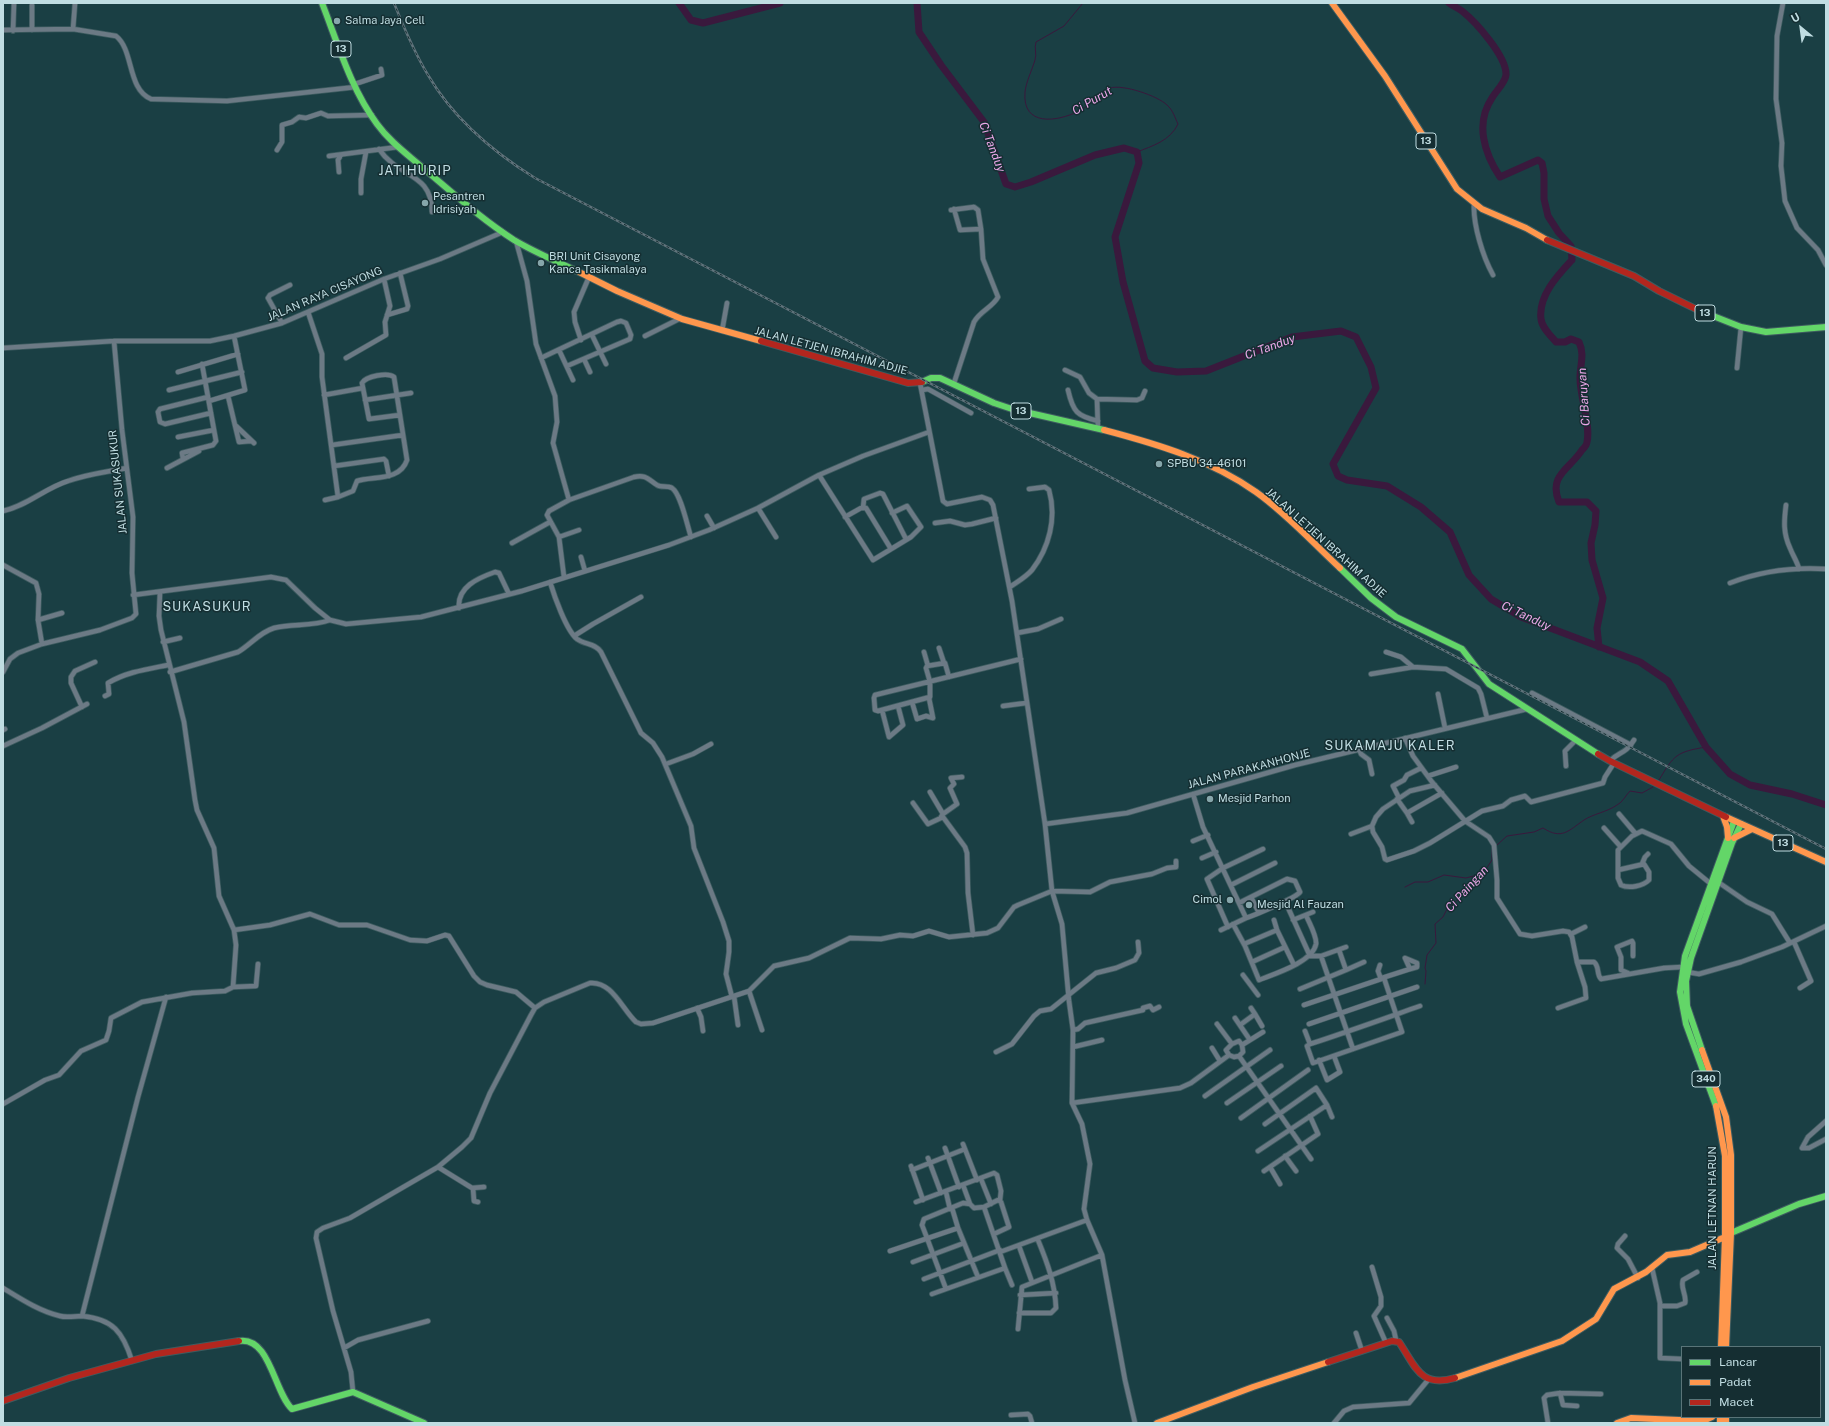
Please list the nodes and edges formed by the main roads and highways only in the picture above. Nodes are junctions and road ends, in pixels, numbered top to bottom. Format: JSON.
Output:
{"nodes":[{"id":1,"x":322,"y":3,"type":"edge"},
{"id":2,"x":1332,"y":3,"type":"edge"},
{"id":3,"x":1826,"y":327,"type":"edge"},
{"id":4,"x":1723,"y":816,"type":"junction"},
{"id":5,"x":1734,"y":821,"type":"junction"},
{"id":6,"x":1741,"y":824,"type":"junction"},
{"id":7,"x":1752,"y":829,"type":"junction"},
{"id":8,"x":1731,"y":838,"type":"junction"},
{"id":9,"x":1826,"y":862,"type":"edge"},
{"id":10,"x":1694,"y":942,"type":"junction"},
{"id":11,"x":1727,"y":1144,"type":"junction"},
{"id":12,"x":1826,"y":1196,"type":"edge"},
{"id":13,"x":1731,"y":1233,"type":"junction"},
{"id":14,"x":1725,"y":1237,"type":"junction"},
{"id":15,"x":1721,"y":1346,"type":"edge"},
{"id":16,"x":1726,"y":1346,"type":"edge"},
{"id":17,"x":3,"y":1400,"type":"edge"},
{"id":18,"x":1710,"y":1418,"type":"edge"},
{"id":19,"x":1172,"y":1421,"type":"edge"},
{"id":20,"x":1619,"y":1422,"type":"edge"},
{"id":21,"x":424,"y":1423,"type":"edge"},
{"id":22,"x":1157,"y":1423,"type":"edge"}],
"edges":[{"from":1,"to":4,"type":"main road","name":"JALAN LETJEN IBRAHIM ADJIE","number":"13"},
{"from":2,"to":3,"type":"main road","number":"13"},
{"from":4,"to":5,"type":"main road","number":"13"},
{"from":4,"to":8,"type":"main road"},
{"from":5,"to":6,"type":"main road","number":"13"},
{"from":5,"to":8,"type":"main road","name":"JALAN LETNAN HARUN","number":"340"},
{"from":6,"to":7,"type":"main road","number":"13"},
{"from":6,"to":8,"type":"main road","name":"JALAN LETNAN HARUN","number":"340"},
{"from":7,"to":8,"type":"main road"},
{"from":7,"to":9,"type":"main road","number":"13"},
{"from":8,"to":10,"type":"main road","name":"JALAN LETNAN HARUN","number":"340"},
{"from":8,"to":10,"type":"main road","name":"JALAN LETNAN HARUN","number":"340"},
{"from":10,"to":11,"type":"main road","name":"JALAN LETNAN HARUN","number":"340"},
{"from":10,"to":11,"type":"main road","name":"JALAN LETNAN HARUN","number":"340"},
{"from":11,"to":13,"type":"main road","name":"JALAN LETNAN HARUN","number":"340"},
{"from":11,"to":14,"type":"main road","name":"JALAN LETNAN HARUN","number":"340"},
{"from":12,"to":13,"type":"main road"},
{"from":13,"to":16,"type":"main road","name":"JALAN LETNAN HARUN","number":"340"},
{"from":14,"to":15,"type":"main road","name":"JALAN LETNAN HARUN","number":"340"},
{"from":14,"to":19,"type":"main road"},
{"from":17,"to":21,"type":"main road"},
{"from":18,"to":20,"type":"main road"},
{"from":19,"to":22,"type":"main road"}]}
